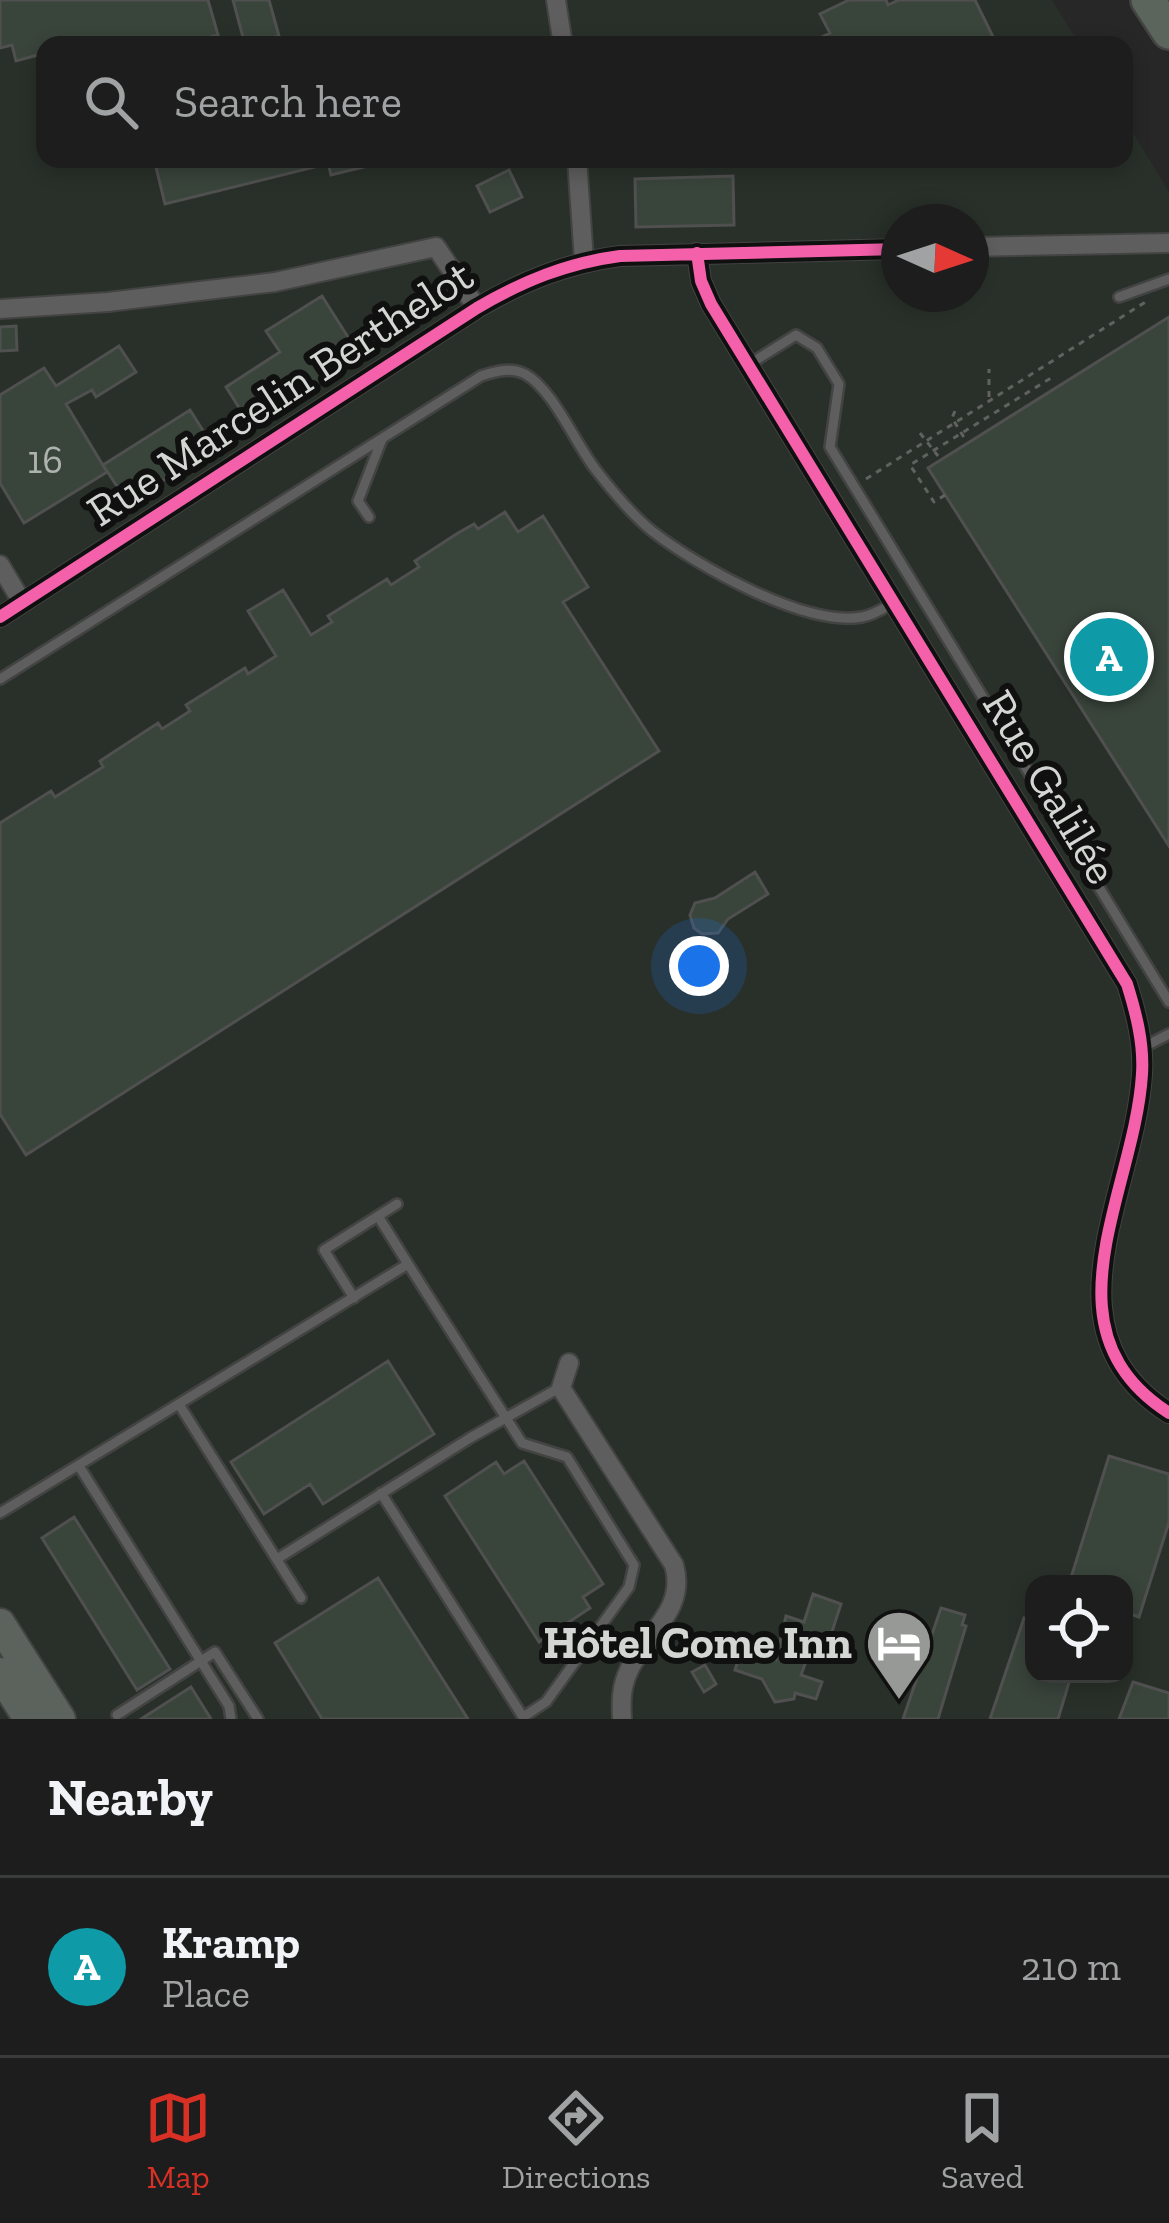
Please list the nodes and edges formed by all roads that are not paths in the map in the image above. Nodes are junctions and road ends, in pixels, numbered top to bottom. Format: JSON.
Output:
{"nodes":[{"id":1,"x":556,"y":0,"type":"edge"},
{"id":2,"x":1148,"y":0,"type":"edge"},
{"id":3,"x":1169,"y":32,"type":"edge"},
{"id":4,"x":562,"y":36,"type":"edge"},
{"id":5,"x":578,"y":168,"type":"edge"},
{"id":6,"x":1169,"y":243,"type":"edge"},
{"id":7,"x":989,"y":248,"type":"edge"},
{"id":8,"x":881,"y":249,"type":"edge"},
{"id":9,"x":698,"y":254,"type":"junction"},
{"id":10,"x":584,"y":260,"type":"junction"},
{"id":11,"x":1169,"y":279,"type":"edge"},
{"id":12,"x":1119,"y":297,"type":"dead end"},
{"id":13,"x":477,"y":308,"type":"junction"},
{"id":14,"x":0,"y":309,"type":"edge"},
{"id":15,"x":748,"y":364,"type":"junction"},
{"id":16,"x":382,"y":439,"type":"junction"},
{"id":17,"x":369,"y":517,"type":"dead end"},
{"id":18,"x":0,"y":565,"type":"edge"},
{"id":19,"x":22,"y":602,"type":"junction"},
{"id":20,"x":895,"y":602,"type":"junction"},
{"id":21,"x":0,"y":616,"type":"edge"},
{"id":22,"x":0,"y":680,"type":"edge"},
{"id":23,"x":1169,"y":1002,"type":"edge"},
{"id":24,"x":1169,"y":1034,"type":"edge"},
{"id":25,"x":1142,"y":1048,"type":"junction"},
{"id":26,"x":397,"y":1204,"type":"dead end"},
{"id":27,"x":378,"y":1216,"type":"junction"},
{"id":28,"x":408,"y":1264,"type":"junction"},
{"id":29,"x":354,"y":1298,"type":"junction"},
{"id":30,"x":569,"y":1363,"type":"dead end"},
{"id":31,"x":561,"y":1388,"type":"junction"},
{"id":32,"x":180,"y":1406,"type":"junction"},
{"id":33,"x":1169,"y":1413,"type":"edge"},
{"id":34,"x":506,"y":1418,"type":"junction"},
{"id":35,"x":462,"y":1425,"type":"dead end"},
{"id":36,"x":470,"y":1438,"type":"junction"},
{"id":37,"x":79,"y":1466,"type":"junction"},
{"id":38,"x":381,"y":1493,"type":"junction"},
{"id":39,"x":0,"y":1513,"type":"edge"},
{"id":40,"x":277,"y":1559,"type":"junction"},
{"id":41,"x":301,"y":1598,"type":"dead end"},
{"id":42,"x":0,"y":1624,"type":"edge"},
{"id":43,"x":201,"y":1661,"type":"junction"},
{"id":44,"x":0,"y":1673,"type":"edge"},
{"id":45,"x":243,"y":1696,"type":"junction"},
{"id":46,"x":229,"y":1706,"type":"junction"},
{"id":47,"x":117,"y":1714,"type":"dead end"},
{"id":48,"x":521,"y":1718,"type":"edge"},
{"id":49,"x":29,"y":1719,"type":"edge"},
{"id":50,"x":60,"y":1719,"type":"edge"},
{"id":51,"x":232,"y":1719,"type":"edge"},
{"id":52,"x":258,"y":1719,"type":"edge"},
{"id":53,"x":622,"y":1719,"type":"edge"}],
"edges":[{"from":1,"to":4,"type":"street"},
{"from":2,"to":3,"type":"highway"},
{"from":5,"to":10,"type":"street"},
{"from":6,"to":7,"type":"street"},
{"from":8,"to":9,"type":"street","name":"Rue Marcelin Berthelot"},
{"from":9,"to":10,"type":"street","name":"Rue Marcelin Berthelot"},
{"from":9,"to":15,"type":"street","name":"Rue Galilée"},
{"from":10,"to":13,"type":"street","name":"Rue Marcelin Berthelot"},
{"from":11,"to":12,"type":"lane"},
{"from":13,"to":14,"type":"street"},
{"from":13,"to":19,"type":"street","name":"Rue Marcelin Berthelot"},
{"from":15,"to":20,"type":"street","name":"Rue Galilée"},
{"from":15,"to":23,"type":"lane"},
{"from":16,"to":17,"type":"lane"},
{"from":16,"to":20,"type":"lane"},
{"from":16,"to":22,"type":"lane"},
{"from":18,"to":19,"type":"street"},
{"from":19,"to":21,"type":"street","name":"Rue Marcelin Berthelot"},
{"from":20,"to":25,"type":"street","name":"Rue Galilée"},
{"from":24,"to":25,"type":"lane"},
{"from":25,"to":33,"type":"street","name":"Rue Galilée"},
{"from":26,"to":27,"type":"lane"},
{"from":27,"to":28,"type":"lane"},
{"from":27,"to":29,"type":"lane"},
{"from":28,"to":29,"type":"lane"},
{"from":28,"to":34,"type":"lane"},
{"from":29,"to":32,"type":"lane"},
{"from":30,"to":31,"type":"street"},
{"from":31,"to":34,"type":"lane"},
{"from":31,"to":53,"type":"street"},
{"from":32,"to":37,"type":"lane"},
{"from":32,"to":40,"type":"lane"},
{"from":34,"to":36,"type":"lane"},
{"from":34,"to":48,"type":"lane"},
{"from":35,"to":36,"type":"lane"},
{"from":36,"to":38,"type":"lane"},
{"from":37,"to":39,"type":"lane"},
{"from":37,"to":43,"type":"lane"},
{"from":38,"to":40,"type":"lane"},
{"from":38,"to":48,"type":"lane"},
{"from":40,"to":41,"type":"lane"},
{"from":42,"to":50,"type":"main road"},
{"from":43,"to":45,"type":"lane"},
{"from":43,"to":46,"type":"lane"},
{"from":43,"to":47,"type":"lane"},
{"from":44,"to":49,"type":"main road"},
{"from":45,"to":46,"type":"lane"},
{"from":45,"to":52,"type":"lane"},
{"from":46,"to":51,"type":"lane"}]}
